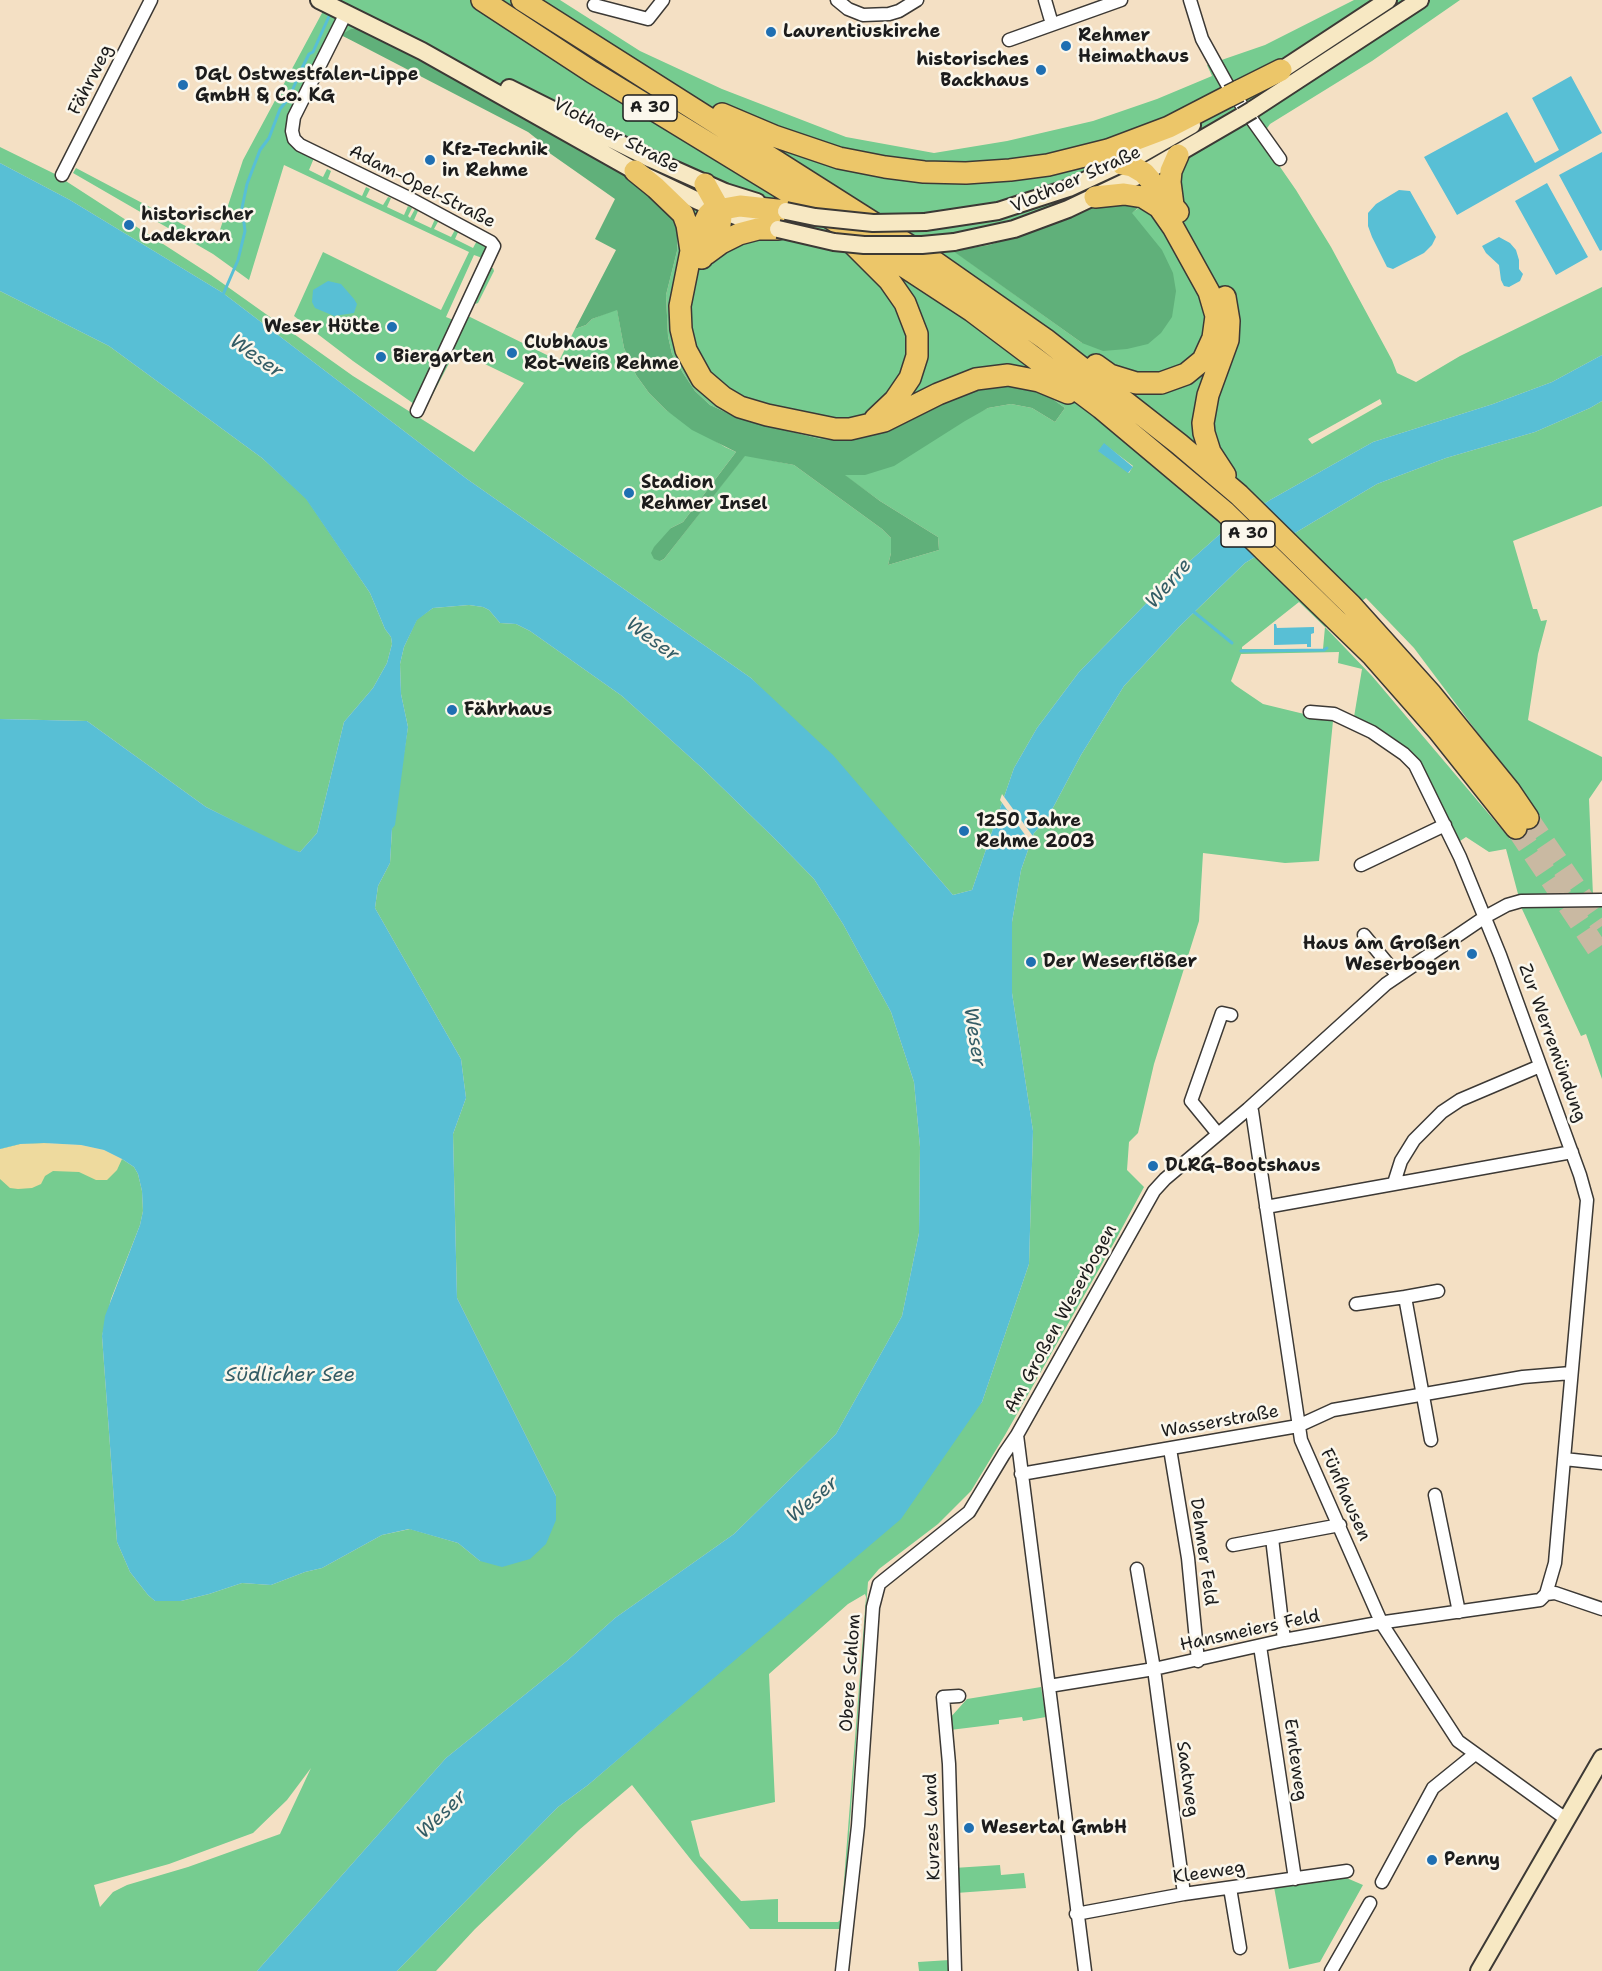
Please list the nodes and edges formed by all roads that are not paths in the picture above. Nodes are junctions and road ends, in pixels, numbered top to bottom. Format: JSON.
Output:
{"nodes":[{"id":1,"x":152,"y":0,"type":"edge"},
{"id":2,"x":482,"y":0,"type":"edge"},
{"id":3,"x":522,"y":0,"type":"edge"},
{"id":4,"x":663,"y":0,"type":"edge"},
{"id":5,"x":837,"y":0,"type":"edge"},
{"id":6,"x":918,"y":0,"type":"edge"},
{"id":7,"x":1045,"y":0,"type":"edge"},
{"id":8,"x":1120,"y":0,"type":"edge"},
{"id":9,"x":1190,"y":0,"type":"edge"},
{"id":10,"x":1388,"y":0,"type":"edge"},
{"id":11,"x":1420,"y":0,"type":"edge"},
{"id":12,"x":322,"y":2,"type":"edge"},
{"id":13,"x":594,"y":5,"type":"dead end"},
{"id":14,"x":346,"y":13,"type":"junction"},
{"id":15,"x":1052,"y":24,"type":"junction"},
{"id":16,"x":1009,"y":40,"type":"dead end"},
{"id":17,"x":422,"y":51,"type":"junction"},
{"id":18,"x":609,"y":56,"type":"junction"},
{"id":19,"x":1281,"y":70,"type":"joint"},
{"id":20,"x":1235,"y":96,"type":"junction"},
{"id":21,"x":1178,"y":154,"type":"junction"},
{"id":22,"x":1280,"y":159,"type":"dead end"},
{"id":23,"x":1122,"y":164,"type":"junction"},
{"id":24,"x":635,"y":171,"type":"junction"},
{"id":25,"x":1144,"y":173,"type":"junction"},
{"id":26,"x":62,"y":176,"type":"dead end"},
{"id":27,"x":705,"y":184,"type":"junction"},
{"id":28,"x":1095,"y":197,"type":"junction"},
{"id":29,"x":1173,"y":205,"type":"junction"},
{"id":30,"x":719,"y":209,"type":"junction"},
{"id":31,"x":821,"y":212,"type":"junction"},
{"id":32,"x":782,"y":220,"type":"junction"},
{"id":33,"x":697,"y":254,"type":"junction"},
{"id":34,"x":1045,"y":339,"type":"junction"},
{"id":35,"x":1101,"y":408,"type":"junction"},
{"id":36,"x":417,"y":411,"type":"dead end"},
{"id":37,"x":865,"y":426,"type":"junction"},
{"id":38,"x":1239,"y":495,"type":"junction"},
{"id":39,"x":1310,"y":712,"type":"dead end"},
{"id":40,"x":1445,"y":825,"type":"junction"},
{"id":41,"x":1361,"y":865,"type":"dead end"},
{"id":42,"x":1602,"y":900,"type":"edge"},
{"id":43,"x":1485,"y":917,"type":"junction"},
{"id":44,"x":1364,"y":936,"type":"dead end"},
{"id":45,"x":1398,"y":976,"type":"junction"},
{"id":46,"x":1231,"y":1015,"type":"dead end"},
{"id":47,"x":1540,"y":1066,"type":"junction"},
{"id":48,"x":1248,"y":1109,"type":"junction"},
{"id":49,"x":1218,"y":1134,"type":"junction"},
{"id":50,"x":1572,"y":1152,"type":"junction"},
{"id":51,"x":1394,"y":1184,"type":"junction"},
{"id":52,"x":1266,"y":1207,"type":"junction"},
{"id":53,"x":1438,"y":1291,"type":"dead end"},
{"id":54,"x":1405,"y":1297,"type":"junction"},
{"id":55,"x":1356,"y":1304,"type":"dead end"},
{"id":56,"x":1571,"y":1373,"type":"junction"},
{"id":57,"x":1422,"y":1394,"type":"junction"},
{"id":58,"x":1298,"y":1426,"type":"junction"},
{"id":59,"x":1017,"y":1435,"type":"junction"},
{"id":60,"x":1431,"y":1440,"type":"dead end"},
{"id":61,"x":1170,"y":1449,"type":"junction"},
{"id":62,"x":1564,"y":1459,"type":"junction"},
{"id":63,"x":1602,"y":1463,"type":"edge"},
{"id":64,"x":1021,"y":1474,"type":"junction"},
{"id":65,"x":1435,"y":1495,"type":"dead end"},
{"id":66,"x":1340,"y":1525,"type":"junction"},
{"id":67,"x":1272,"y":1538,"type":"junction"},
{"id":68,"x":1233,"y":1545,"type":"dead end"},
{"id":69,"x":1137,"y":1569,"type":"dead end"},
{"id":70,"x":1546,"y":1594,"type":"junction"},
{"id":71,"x":1602,"y":1609,"type":"edge"},
{"id":72,"x":1459,"y":1612,"type":"junction"},
{"id":73,"x":1382,"y":1624,"type":"junction"},
{"id":74,"x":1284,"y":1640,"type":"junction"},
{"id":75,"x":1260,"y":1646,"type":"junction"},
{"id":76,"x":1198,"y":1661,"type":"junction"},
{"id":77,"x":1154,"y":1669,"type":"junction"},
{"id":78,"x":1049,"y":1686,"type":"junction"},
{"id":79,"x":959,"y":1696,"type":"dead end"},
{"id":80,"x":1475,"y":1754,"type":"junction"},
{"id":81,"x":1602,"y":1758,"type":"edge"},
{"id":82,"x":1566,"y":1819,"type":"junction"},
{"id":83,"x":1347,"y":1871,"type":"dead end"},
{"id":84,"x":1295,"y":1879,"type":"junction"},
{"id":85,"x":1382,"y":1881,"type":"dead end"},
{"id":86,"x":1230,"y":1888,"type":"junction"},
{"id":87,"x":1184,"y":1894,"type":"junction"},
{"id":88,"x":1370,"y":1903,"type":"dead end"},
{"id":89,"x":1076,"y":1914,"type":"junction"},
{"id":90,"x":1240,"y":1948,"type":"dead end"},
{"id":91,"x":842,"y":1971,"type":"edge"},
{"id":92,"x":955,"y":1971,"type":"edge"},
{"id":93,"x":1085,"y":1971,"type":"edge"},
{"id":94,"x":1331,"y":1971,"type":"edge"},
{"id":95,"x":1479,"y":1971,"type":"edge"}],
"edges":[{"from":1,"to":26,"type":"street","name":"Fährweg"},
{"from":2,"to":31,"type":"highway","number":"A 30"},
{"from":3,"to":18,"type":"highway","number":"A 30"},
{"from":4,"to":13,"type":"street"},
{"from":5,"to":6,"type":"street"},
{"from":7,"to":15,"type":"street"},
{"from":8,"to":15,"type":"street"},
{"from":9,"to":22,"type":"street"},
{"from":10,"to":19,"type":"main road"},
{"from":11,"to":21,"type":"main road","name":"Vlothoer Straße"},
{"from":12,"to":14,"type":"main road","name":"Vlothoer Straße"},
{"from":14,"to":17,"type":"main road","name":"Vlothoer Straße"},
{"from":14,"to":36,"type":"street","name":"Adam-Opel-Straße"},
{"from":15,"to":16,"type":"street"},
{"from":17,"to":24,"type":"main road","name":"Vlothoer Straße"},
{"from":17,"to":27,"type":"main road","name":"Vlothoer Straße"},
{"from":18,"to":20,"type":"highway"},
{"from":18,"to":34,"type":"highway","number":"A 30"},
{"from":19,"to":20,"type":"highway"},
{"from":20,"to":23,"type":"main road","name":"Vlothoer Straße"},
{"from":21,"to":25,"type":"main road","name":"Vlothoer Straße"},
{"from":21,"to":29,"type":"highway"},
{"from":23,"to":25,"type":"highway"},
{"from":23,"to":32,"type":"main road","name":"Vlothoer Straße","bridge":true},
{"from":24,"to":30,"type":"main road","name":"Vlothoer Straße"},
{"from":24,"to":33,"type":"highway"},
{"from":25,"to":28,"type":"main road","name":"Vlothoer Straße"},
{"from":25,"to":29,"type":"highway"},
{"from":27,"to":30,"type":"highway"},
{"from":27,"to":32,"type":"main road","name":"Vlothoer Straße"},
{"from":28,"to":32,"type":"main road","name":"Vlothoer Straße","bridge":true},
{"from":28,"to":34,"type":"highway"},
{"from":29,"to":38,"type":"highway"},
{"from":30,"to":32,"type":"highway"},
{"from":30,"to":33,"type":"highway"},
{"from":31,"to":35,"type":"highway","number":"A 30"},
{"from":31,"to":37,"type":"highway"},
{"from":32,"to":33,"type":"highway"},
{"from":33,"to":37,"type":"highway"},
{"from":34,"to":38,"type":"highway","number":"A 30"},
{"from":35,"to":37,"type":"highway"},
{"from":35,"to":38,"type":"highway","number":"A 30"},
{"from":39,"to":40,"type":"street","name":"Zur Werremündung"},
{"from":40,"to":41,"type":"street"},
{"from":40,"to":43,"type":"street","name":"Zur Werremündung"},
{"from":42,"to":43,"type":"street","name":"Am Großen Weserbogen"},
{"from":43,"to":45,"type":"street","name":"Am Großen Weserbogen"},
{"from":43,"to":47,"type":"street","name":"Zur Werremündung"},
{"from":44,"to":45,"type":"street"},
{"from":45,"to":48,"type":"street","name":"Am Großen Weserbogen"},
{"from":46,"to":49,"type":"street"},
{"from":47,"to":50,"type":"street","name":"Zur Werremündung"},
{"from":47,"to":51,"type":"street"},
{"from":48,"to":49,"type":"street","name":"Am Großen Weserbogen"},
{"from":48,"to":52,"type":"street","name":"Fünfhausen"},
{"from":49,"to":59,"type":"street","name":"Am Großen Weserbogen"},
{"from":50,"to":51,"type":"street"},
{"from":50,"to":56,"type":"street","name":"Zur Werremündung"},
{"from":51,"to":52,"type":"street"},
{"from":52,"to":58,"type":"street","name":"Fünfhausen"},
{"from":53,"to":54,"type":"street"},
{"from":54,"to":55,"type":"street"},
{"from":54,"to":57,"type":"street"},
{"from":56,"to":57,"type":"street","name":"Wasserstraße"},
{"from":56,"to":62,"type":"street","name":"Zur Werremündung"},
{"from":57,"to":58,"type":"street","name":"Wasserstraße"},
{"from":57,"to":60,"type":"street"},
{"from":58,"to":61,"type":"street","name":"Wasserstraße"},
{"from":58,"to":66,"type":"street","name":"Fünfhausen"},
{"from":59,"to":64,"type":"street","name":"Am Großen Weserbogen"},
{"from":59,"to":91,"type":"street","name":"Obere Schlom"},
{"from":61,"to":64,"type":"street","name":"Wasserstraße"},
{"from":61,"to":76,"type":"street","name":"Dehmer Feld"},
{"from":62,"to":63,"type":"street"},
{"from":62,"to":70,"type":"street"},
{"from":64,"to":78,"type":"street","name":"Am Großen Weserbogen"},
{"from":65,"to":72,"type":"street"},
{"from":66,"to":67,"type":"street"},
{"from":66,"to":73,"type":"street","name":"Fünfhausen"},
{"from":67,"to":68,"type":"street"},
{"from":67,"to":74,"type":"street"},
{"from":69,"to":77,"type":"street","name":"Saatweg"},
{"from":70,"to":71,"type":"street"},
{"from":70,"to":72,"type":"street","name":"Hansmeiers Feld"},
{"from":72,"to":73,"type":"street","name":"Hansmeiers Feld"},
{"from":73,"to":74,"type":"street","name":"Hansmeiers Feld"},
{"from":73,"to":80,"type":"street","name":"Fünfhausen"},
{"from":74,"to":75,"type":"street","name":"Hansmeiers Feld"},
{"from":75,"to":76,"type":"street","name":"Hansmeiers Feld"},
{"from":75,"to":84,"type":"street","name":"Ernteweg"},
{"from":76,"to":77,"type":"street","name":"Hansmeiers Feld"},
{"from":77,"to":78,"type":"street","name":"Hansmeiers Feld"},
{"from":77,"to":87,"type":"street","name":"Saatweg"},
{"from":78,"to":89,"type":"street","name":"Am Großen Weserbogen"},
{"from":79,"to":92,"type":"street","name":"Kurzes Land"},
{"from":80,"to":82,"type":"street","name":"Fünfhausen"},
{"from":80,"to":85,"type":"street"},
{"from":81,"to":82,"type":"main road"},
{"from":82,"to":95,"type":"main road"},
{"from":83,"to":84,"type":"street","name":"Kleeweg"},
{"from":84,"to":86,"type":"street","name":"Kleeweg"},
{"from":86,"to":87,"type":"street","name":"Kleeweg"},
{"from":86,"to":90,"type":"street"},
{"from":87,"to":89,"type":"street","name":"Kleeweg"},
{"from":88,"to":94,"type":"street"},
{"from":89,"to":93,"type":"street","name":"Am Großen Weserbogen"}]}
